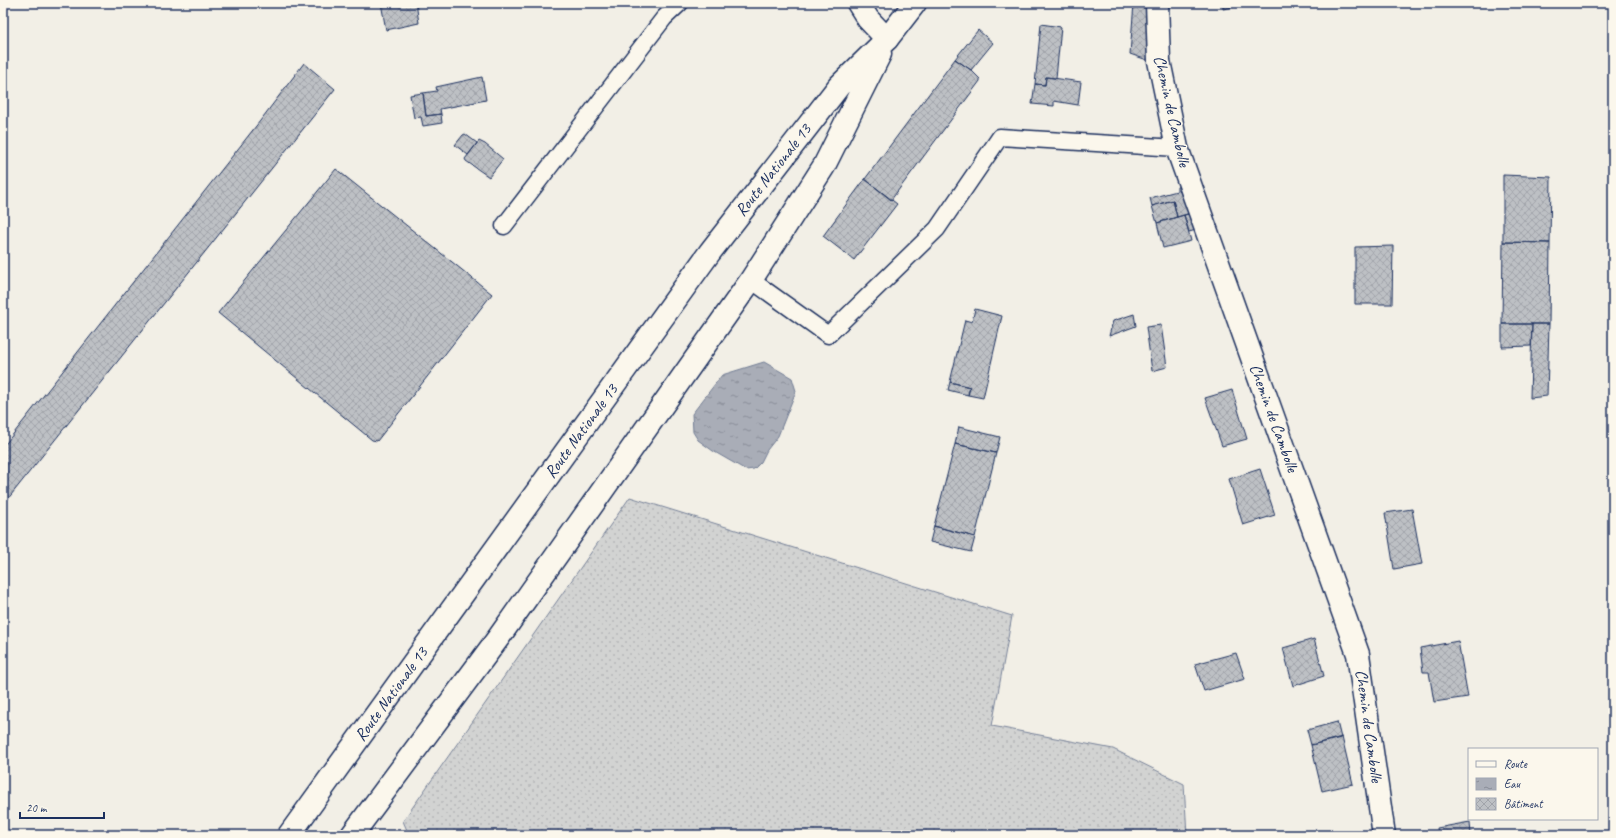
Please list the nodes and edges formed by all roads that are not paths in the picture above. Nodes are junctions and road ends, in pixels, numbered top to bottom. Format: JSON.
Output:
{"nodes":[{"id":1,"x":680,"y":3,"type":"edge"},
{"id":2,"x":858,"y":3,"type":"edge"},
{"id":3,"x":915,"y":3,"type":"edge"},
{"id":4,"x":1157,"y":3,"type":"edge"},
{"id":5,"x":887,"y":39,"type":"junction"},
{"id":6,"x":1177,"y":148,"type":"junction"},
{"id":7,"x":504,"y":226,"type":"dead end"},
{"id":8,"x":750,"y":280,"type":"junction"},
{"id":9,"x":289,"y":835,"type":"edge"},
{"id":10,"x":352,"y":835,"type":"edge"},
{"id":11,"x":1384,"y":835,"type":"edge"}],
"edges":[{"from":1,"to":7,"type":"lane"},
{"from":2,"to":5,"type":"main road"},
{"from":3,"to":5,"type":"main road","name":"Route Nationale 13"},
{"from":4,"to":6,"type":"main road","name":"Chemin de Cambolle"},
{"from":5,"to":8,"type":"main road","name":"Route Nationale 13"},
{"from":5,"to":9,"type":"main road","name":"Route Nationale 13"},
{"from":6,"to":8,"type":"lane"},
{"from":6,"to":11,"type":"main road","name":"Chemin de Cambolle"},
{"from":8,"to":10,"type":"main road","name":"Route Nationale 13"}]}
